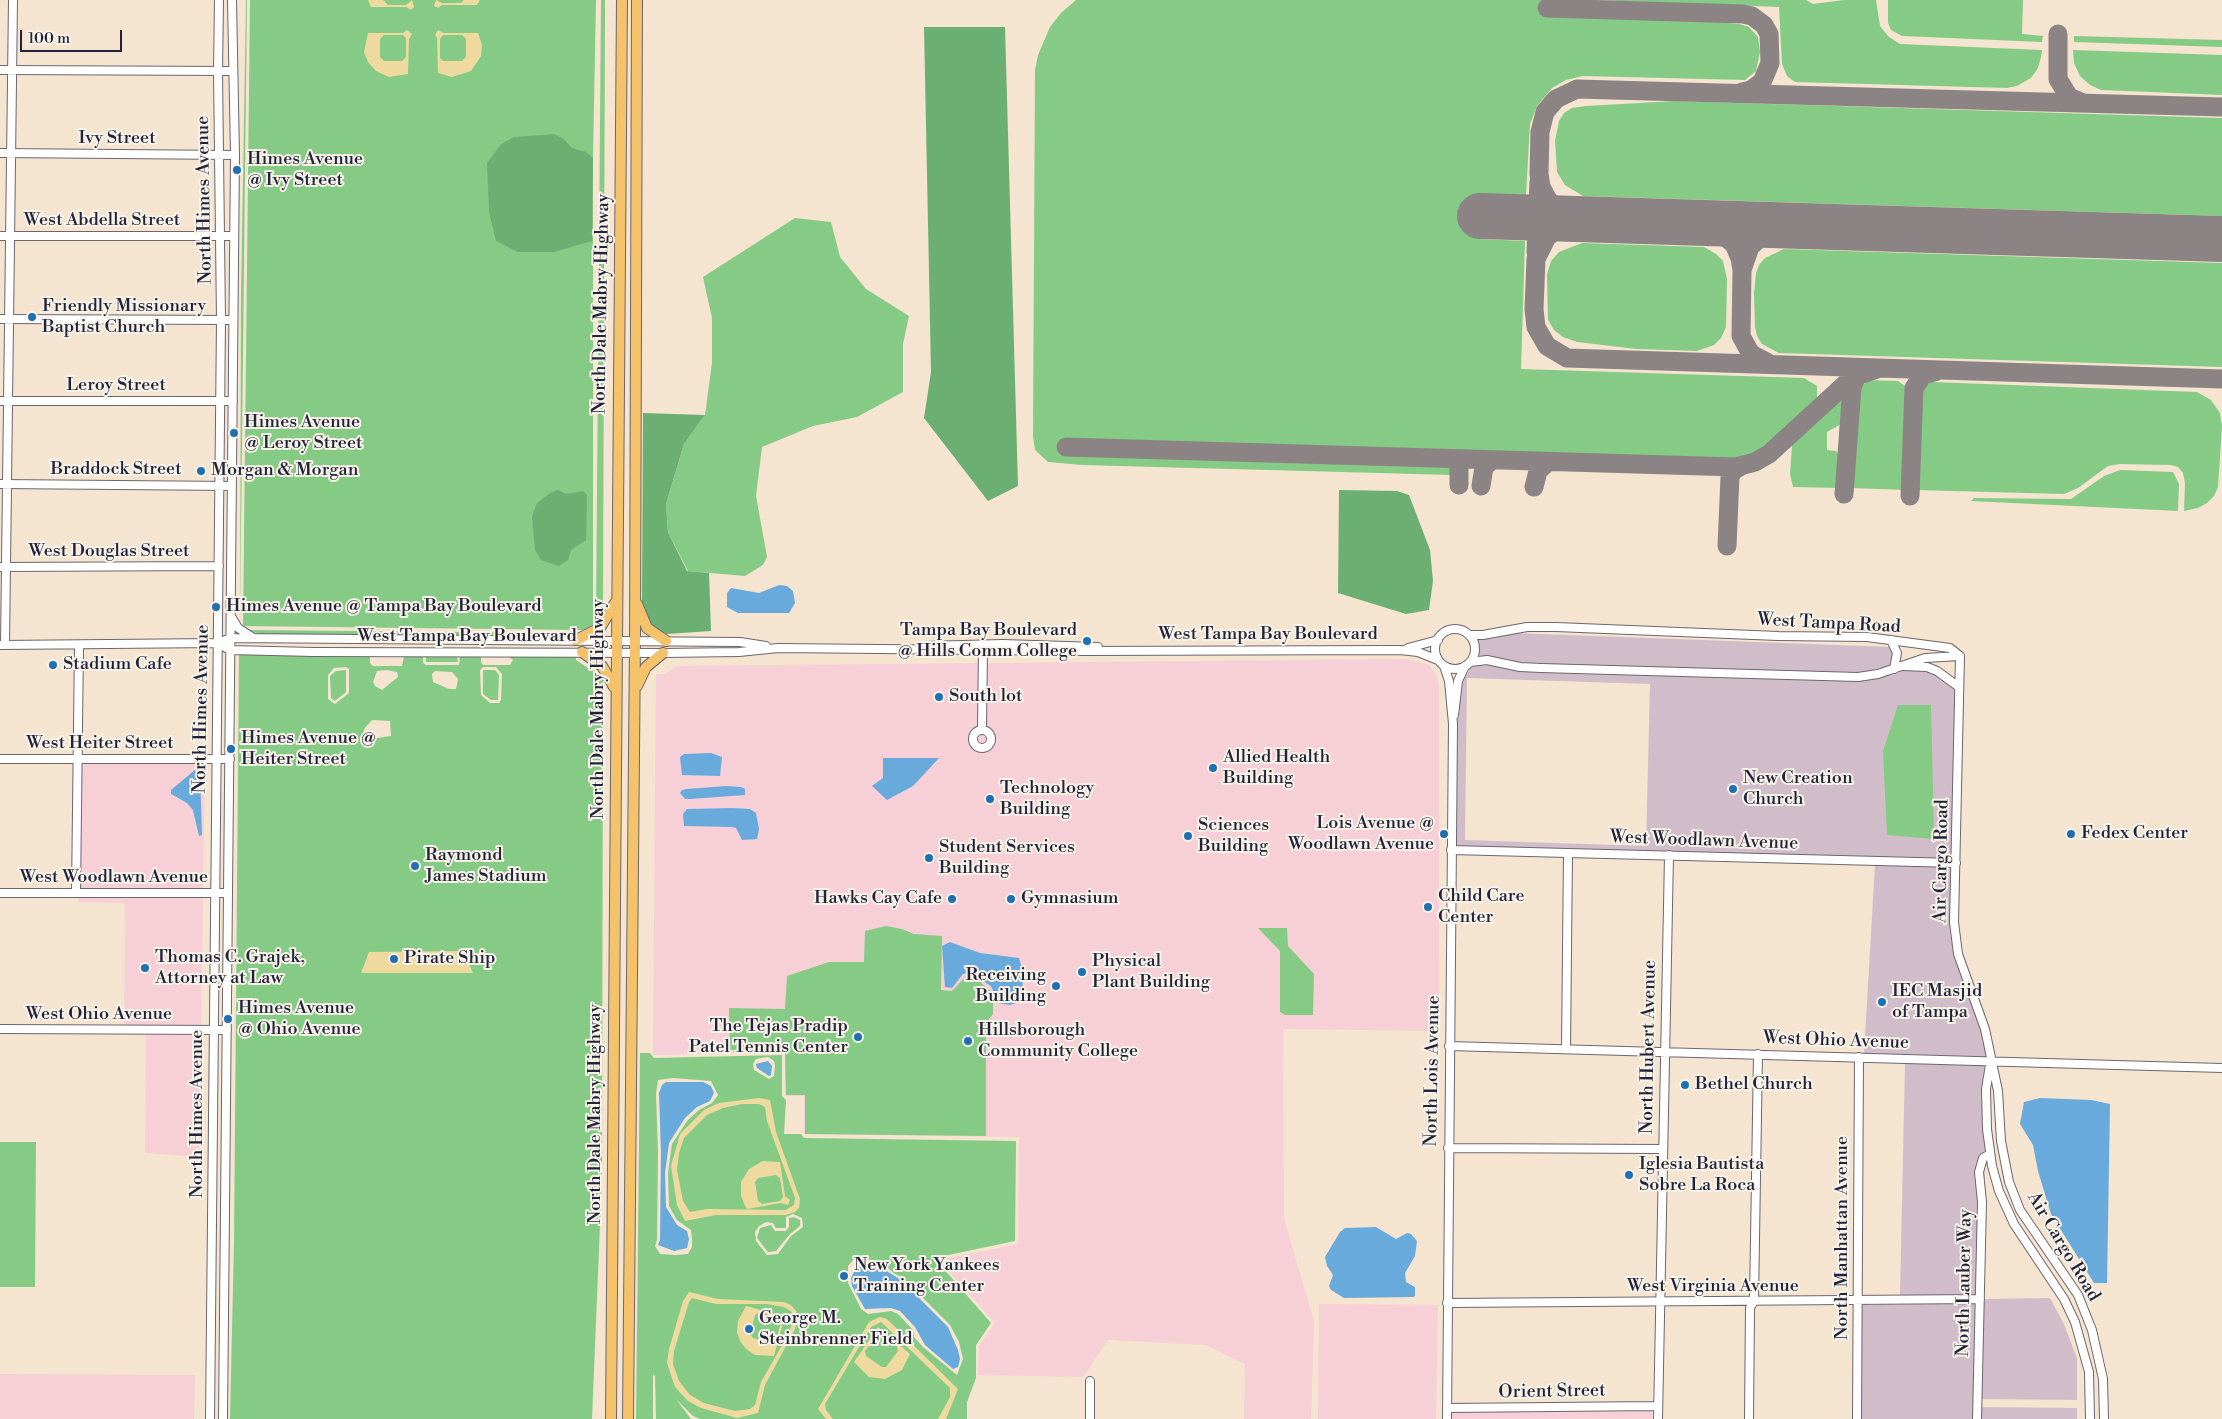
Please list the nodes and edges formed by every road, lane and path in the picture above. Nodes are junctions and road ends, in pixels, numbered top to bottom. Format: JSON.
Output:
{"nodes":[{"id":1,"x":13,"y":0,"type":"edge"},
{"id":2,"x":219,"y":0,"type":"edge"},
{"id":3,"x":232,"y":0,"type":"edge"},
{"id":4,"x":622,"y":0,"type":"edge"},
{"id":5,"x":638,"y":0,"type":"edge"},
{"id":6,"x":0,"y":70,"type":"edge"},
{"id":7,"x":12,"y":70,"type":"junction"},
{"id":8,"x":218,"y":71,"type":"junction"},
{"id":9,"x":232,"y":71,"type":"junction"},
{"id":10,"x":0,"y":153,"type":"edge"},
{"id":11,"x":11,"y":153,"type":"junction"},
{"id":12,"x":220,"y":155,"type":"junction"},
{"id":13,"x":235,"y":155,"type":"junction"},
{"id":14,"x":0,"y":236,"type":"edge"},
{"id":15,"x":10,"y":236,"type":"junction"},
{"id":16,"x":221,"y":236,"type":"junction"},
{"id":17,"x":234,"y":236,"type":"junction"},
{"id":18,"x":221,"y":285,"type":"junction"},
{"id":19,"x":234,"y":285,"type":"junction"},
{"id":20,"x":619,"y":289,"type":"junction"},
{"id":21,"x":636,"y":289,"type":"junction"},
{"id":22,"x":0,"y":318,"type":"edge"},
{"id":23,"x":9,"y":319,"type":"junction"},
{"id":24,"x":221,"y":320,"type":"junction"},
{"id":25,"x":233,"y":320,"type":"junction"},
{"id":26,"x":4,"y":401,"type":"edge"},
{"id":27,"x":220,"y":401,"type":"junction"},
{"id":28,"x":233,"y":401,"type":"junction"},
{"id":29,"x":4,"y":484,"type":"edge"},
{"id":30,"x":219,"y":486,"type":"junction"},
{"id":31,"x":232,"y":486,"type":"junction"},
{"id":32,"x":219,"y":566,"type":"junction"},
{"id":33,"x":3,"y":567,"type":"edge"},
{"id":34,"x":635,"y":597,"type":"junction"},
{"id":35,"x":616,"y":600,"type":"junction"},
{"id":36,"x":231,"y":616,"type":"junction"},
{"id":37,"x":1469,"y":635,"type":"junction"},
{"id":38,"x":231,"y":638,"type":"junction"},
{"id":39,"x":264,"y":638,"type":"junction"},
{"id":40,"x":314,"y":639,"type":"junction"},
{"id":41,"x":494,"y":639,"type":"junction"},
{"id":42,"x":420,"y":640,"type":"junction"},
{"id":43,"x":518,"y":640,"type":"junction"},
{"id":44,"x":576,"y":640,"type":"junction"},
{"id":45,"x":616,"y":640,"type":"junction"},
{"id":46,"x":1438,"y":640,"type":"junction"},
{"id":47,"x":1891,"y":640,"type":"junction"},
{"id":48,"x":635,"y":641,"type":"junction"},
{"id":49,"x":666,"y":641,"type":"junction"},
{"id":50,"x":217,"y":644,"type":"junction"},
{"id":51,"x":2,"y":645,"type":"edge"},
{"id":52,"x":79,"y":645,"type":"junction"},
{"id":53,"x":778,"y":648,"type":"junction"},
{"id":54,"x":983,"y":648,"type":"junction"},
{"id":55,"x":230,"y":650,"type":"junction"},
{"id":56,"x":1400,"y":650,"type":"junction"},
{"id":57,"x":314,"y":652,"type":"junction"},
{"id":58,"x":420,"y":652,"type":"junction"},
{"id":59,"x":494,"y":652,"type":"junction"},
{"id":60,"x":518,"y":652,"type":"junction"},
{"id":61,"x":582,"y":652,"type":"junction"},
{"id":62,"x":616,"y":653,"type":"junction"},
{"id":63,"x":635,"y":653,"type":"junction"},
{"id":64,"x":663,"y":653,"type":"junction"},
{"id":65,"x":1960,"y":656,"type":"junction"},
{"id":66,"x":1438,"y":660,"type":"junction"},
{"id":67,"x":1468,"y":664,"type":"junction"},
{"id":68,"x":1444,"y":666,"type":"junction"},
{"id":69,"x":1904,"y":666,"type":"junction"},
{"id":70,"x":1894,"y":669,"type":"junction"},
{"id":71,"x":1959,"y":686,"type":"junction"},
{"id":72,"x":616,"y":691,"type":"junction"},
{"id":73,"x":634,"y":691,"type":"junction"},
{"id":74,"x":1453,"y":724,"type":"junction"},
{"id":75,"x":982,"y":730,"type":"dead end"},
{"id":76,"x":0,"y":759,"type":"edge"},
{"id":77,"x":78,"y":759,"type":"junction"},
{"id":78,"x":217,"y":759,"type":"junction"},
{"id":79,"x":230,"y":759,"type":"junction"},
{"id":80,"x":1451,"y":850,"type":"junction"},
{"id":81,"x":1568,"y":853,"type":"junction"},
{"id":82,"x":1669,"y":856,"type":"junction"},
{"id":83,"x":1956,"y":864,"type":"junction"},
{"id":84,"x":0,"y":892,"type":"edge"},
{"id":85,"x":76,"y":892,"type":"junction"},
{"id":86,"x":216,"y":893,"type":"junction"},
{"id":87,"x":228,"y":893,"type":"junction"},
{"id":88,"x":0,"y":1029,"type":"edge"},
{"id":89,"x":214,"y":1030,"type":"junction"},
{"id":90,"x":227,"y":1030,"type":"junction"},
{"id":91,"x":1449,"y":1046,"type":"junction"},
{"id":92,"x":1566,"y":1049,"type":"junction"},
{"id":93,"x":1664,"y":1052,"type":"junction"},
{"id":94,"x":1758,"y":1054,"type":"junction"},
{"id":95,"x":1859,"y":1057,"type":"junction"},
{"id":96,"x":1990,"y":1061,"type":"junction"},
{"id":97,"x":2222,"y":1068,"type":"edge"},
{"id":98,"x":613,"y":1070,"type":"junction"},
{"id":99,"x":630,"y":1071,"type":"junction"},
{"id":100,"x":1448,"y":1148,"type":"junction"},
{"id":101,"x":1662,"y":1149,"type":"junction"},
{"id":102,"x":1990,"y":1154,"type":"junction"},
{"id":103,"x":225,"y":1188,"type":"junction"},
{"id":104,"x":212,"y":1189,"type":"junction"},
{"id":105,"x":1980,"y":1299,"type":"junction"},
{"id":106,"x":1754,"y":1301,"type":"junction"},
{"id":107,"x":1858,"y":1301,"type":"junction"},
{"id":108,"x":1447,"y":1303,"type":"junction"},
{"id":109,"x":1660,"y":1303,"type":"junction"},
{"id":110,"x":1090,"y":1381,"type":"dead end"},
{"id":111,"x":1658,"y":1406,"type":"junction"},
{"id":112,"x":1447,"y":1408,"type":"junction"},
{"id":113,"x":210,"y":1419,"type":"edge"},
{"id":114,"x":223,"y":1419,"type":"edge"},
{"id":115,"x":610,"y":1419,"type":"edge"},
{"id":116,"x":628,"y":1419,"type":"edge"},
{"id":117,"x":1090,"y":1419,"type":"edge"},
{"id":118,"x":1447,"y":1419,"type":"edge"},
{"id":119,"x":1658,"y":1419,"type":"edge"},
{"id":120,"x":1748,"y":1419,"type":"edge"},
{"id":121,"x":1857,"y":1419,"type":"edge"},
{"id":122,"x":1977,"y":1419,"type":"edge"},
{"id":123,"x":2090,"y":1419,"type":"edge"},
{"id":124,"x":2104,"y":1419,"type":"edge"}],
"edges":[{"from":1,"to":7,"type":"street"},
{"from":2,"to":8,"type":"street","name":"North Himes Avenue"},
{"from":3,"to":9,"type":"street","name":"North Himes Avenue"},
{"from":4,"to":20,"type":"main road","name":"North Dale Mabry Highway"},
{"from":5,"to":21,"type":"main road","name":"North Dale Mabry Highway"},
{"from":6,"to":7,"type":"street"},
{"from":7,"to":8,"type":"street"},
{"from":7,"to":11,"type":"street"},
{"from":8,"to":9,"type":"street"},
{"from":8,"to":12,"type":"street","name":"North Himes Avenue"},
{"from":9,"to":13,"type":"street","name":"North Himes Avenue"},
{"from":10,"to":11,"type":"street","name":"Ivy Street"},
{"from":11,"to":12,"type":"street","name":"Ivy Street"},
{"from":11,"to":15,"type":"street"},
{"from":12,"to":13,"type":"street","name":"Ivy Street"},
{"from":12,"to":16,"type":"street","name":"North Himes Avenue"},
{"from":13,"to":17,"type":"street","name":"North Himes Avenue"},
{"from":14,"to":15,"type":"street","name":"West Abdella Street"},
{"from":15,"to":16,"type":"street","name":"West Abdella Street"},
{"from":15,"to":23,"type":"street"},
{"from":16,"to":17,"type":"street","name":"West Abdella Street"},
{"from":16,"to":18,"type":"street","name":"North Himes Avenue"},
{"from":17,"to":19,"type":"street","name":"North Himes Avenue"},
{"from":18,"to":19,"type":"street"},
{"from":18,"to":24,"type":"street","name":"North Himes Avenue"},
{"from":19,"to":25,"type":"street","name":"North Himes Avenue"},
{"from":20,"to":21,"type":"main road"},
{"from":20,"to":35,"type":"main road","name":"North Dale Mabry Highway"},
{"from":21,"to":34,"type":"main road","name":"North Dale Mabry Highway"},
{"from":22,"to":23,"type":"street"},
{"from":23,"to":24,"type":"street"},
{"from":23,"to":26,"type":"street"},
{"from":24,"to":25,"type":"street"},
{"from":24,"to":27,"type":"street","name":"North Himes Avenue"},
{"from":25,"to":28,"type":"street","name":"North Himes Avenue"},
{"from":26,"to":27,"type":"street","name":"Leroy Street"},
{"from":26,"to":29,"type":"street"},
{"from":27,"to":28,"type":"street","name":"Leroy Street"},
{"from":27,"to":30,"type":"street","name":"North Himes Avenue"},
{"from":28,"to":31,"type":"street","name":"North Himes Avenue"},
{"from":29,"to":30,"type":"street","name":"Braddock Street"},
{"from":29,"to":33,"type":"street"},
{"from":30,"to":31,"type":"street","name":"Braddock Street"},
{"from":30,"to":32,"type":"street","name":"North Himes Avenue"},
{"from":31,"to":36,"type":"street","name":"North Himes Avenue"},
{"from":32,"to":33,"type":"street","name":"West Douglas Street"},
{"from":32,"to":50,"type":"street","name":"North Himes Avenue"},
{"from":33,"to":51,"type":"street"},
{"from":34,"to":48,"type":"main road","name":"North Dale Mabry Highway"},
{"from":34,"to":49,"type":"main road"},
{"from":35,"to":44,"type":"main road"},
{"from":35,"to":45,"type":"main road","name":"North Dale Mabry Highway"},
{"from":36,"to":38,"type":"street","name":"North Himes Avenue"},
{"from":36,"to":39,"type":"street"},
{"from":37,"to":46,"type":"street"},
{"from":37,"to":47,"type":"street","name":"West Tampa Road"},
{"from":37,"to":67,"type":"street"},
{"from":38,"to":39,"type":"street","name":"West Tampa Bay Boulevard"},
{"from":38,"to":50,"type":"street","name":"West Tampa Bay Boulevard"},
{"from":38,"to":55,"type":"street","name":"North Himes Avenue"},
{"from":39,"to":40,"type":"street","name":"West Tampa Bay Boulevard"},
{"from":40,"to":42,"type":"street","name":"West Tampa Bay Boulevard"},
{"from":40,"to":57,"type":"street"},
{"from":41,"to":42,"type":"street","name":"West Tampa Bay Boulevard"},
{"from":41,"to":43,"type":"street","name":"West Tampa Bay Boulevard"},
{"from":41,"to":59,"type":"street"},
{"from":42,"to":58,"type":"street"},
{"from":43,"to":44,"type":"street","name":"West Tampa Bay Boulevard"},
{"from":43,"to":60,"type":"street"},
{"from":44,"to":45,"type":"street","name":"West Tampa Bay Boulevard"},
{"from":45,"to":48,"type":"street","name":"West Tampa Bay Boulevard"},
{"from":45,"to":62,"type":"main road","name":"North Dale Mabry Highway"},
{"from":46,"to":56,"type":"street","name":"West Tampa Bay Boulevard"},
{"from":46,"to":66,"type":"street"},
{"from":47,"to":65,"type":"street","name":"West Tampa Road"},
{"from":47,"to":70,"type":"street"},
{"from":48,"to":49,"type":"street","name":"West Tampa Bay Boulevard"},
{"from":48,"to":63,"type":"main road","name":"North Dale Mabry Highway"},
{"from":49,"to":53,"type":"street","name":"West Tampa Bay Boulevard"},
{"from":50,"to":52,"type":"street","name":"West Tampa Bay Boulevard"},
{"from":50,"to":55,"type":"street","name":"West Tampa Bay Boulevard"},
{"from":50,"to":78,"type":"street","name":"North Himes Avenue"},
{"from":51,"to":52,"type":"street","name":"West Tampa Bay Boulevard"},
{"from":52,"to":77,"type":"street"},
{"from":53,"to":54,"type":"street","name":"West Tampa Bay Boulevard"},
{"from":53,"to":64,"type":"street","name":"West Tampa Bay Boulevard"},
{"from":54,"to":56,"type":"street","name":"West Tampa Bay Boulevard"},
{"from":54,"to":75,"type":"street"},
{"from":55,"to":57,"type":"street","name":"West Tampa Bay Boulevard"},
{"from":55,"to":79,"type":"street","name":"North Himes Avenue"},
{"from":56,"to":66,"type":"street","name":"West Tampa Bay Boulevard"},
{"from":57,"to":58,"type":"street","name":"West Tampa Bay Boulevard"},
{"from":58,"to":59,"type":"street","name":"West Tampa Bay Boulevard"},
{"from":59,"to":60,"type":"street","name":"West Tampa Bay Boulevard"},
{"from":60,"to":61,"type":"street","name":"West Tampa Bay Boulevard"},
{"from":61,"to":62,"type":"street","name":"West Tampa Bay Boulevard"},
{"from":61,"to":72,"type":"main road"},
{"from":62,"to":63,"type":"street","name":"West Tampa Bay Boulevard"},
{"from":62,"to":72,"type":"main road","name":"North Dale Mabry Highway"},
{"from":63,"to":64,"type":"street","name":"West Tampa Bay Boulevard"},
{"from":63,"to":73,"type":"main road","name":"North Dale Mabry Highway"},
{"from":64,"to":73,"type":"main road"},
{"from":65,"to":69,"type":"street","name":"West Tampa Road"},
{"from":65,"to":71,"type":"street","name":"Air Cargo Road"},
{"from":66,"to":68,"type":"street"},
{"from":67,"to":68,"type":"street"},
{"from":67,"to":70,"type":"street","name":"West Tampa Road"},
{"from":67,"to":74,"type":"street","name":"North Lois Avenue"},
{"from":68,"to":74,"type":"street","name":"North Lois Avenue"},
{"from":69,"to":70,"type":"street","name":"West Tampa Road"},
{"from":69,"to":71,"type":"street"},
{"from":71,"to":83,"type":"street","name":"Air Cargo Road"},
{"from":72,"to":98,"type":"main road","name":"North Dale Mabry Highway"},
{"from":73,"to":99,"type":"main road","name":"North Dale Mabry Highway"},
{"from":74,"to":80,"type":"street","name":"North Lois Avenue"},
{"from":76,"to":77,"type":"street","name":"West Heiter Street"},
{"from":77,"to":78,"type":"street","name":"West Heiter Street"},
{"from":77,"to":85,"type":"street"},
{"from":78,"to":79,"type":"street","name":"West Heiter Street"},
{"from":78,"to":86,"type":"street","name":"North Himes Avenue"},
{"from":79,"to":87,"type":"street","name":"North Himes Avenue"},
{"from":80,"to":81,"type":"street","name":"West Woodlawn Avenue"},
{"from":80,"to":91,"type":"street","name":"North Lois Avenue"},
{"from":81,"to":82,"type":"street","name":"West Woodlawn Avenue"},
{"from":81,"to":92,"type":"street"},
{"from":82,"to":83,"type":"street","name":"West Woodlawn Avenue"},
{"from":82,"to":93,"type":"street","name":"North Hubert Avenue"},
{"from":83,"to":96,"type":"street","name":"Air Cargo Road"},
{"from":84,"to":85,"type":"street","name":"West Woodlawn Avenue"},
{"from":85,"to":86,"type":"street","name":"West Woodlawn Avenue"},
{"from":86,"to":87,"type":"street","name":"West Woodlawn Avenue"},
{"from":86,"to":89,"type":"street","name":"North Himes Avenue"},
{"from":87,"to":90,"type":"street","name":"North Himes Avenue"},
{"from":88,"to":89,"type":"street","name":"West Ohio Avenue"},
{"from":89,"to":90,"type":"street","name":"West Ohio Avenue"},
{"from":89,"to":104,"type":"street","name":"North Himes Avenue"},
{"from":90,"to":103,"type":"street","name":"North Himes Avenue"},
{"from":91,"to":92,"type":"street","name":"West Ohio Avenue"},
{"from":91,"to":100,"type":"street","name":"North Lois Avenue"},
{"from":92,"to":93,"type":"street","name":"West Ohio Avenue"},
{"from":93,"to":94,"type":"street","name":"West Ohio Avenue"},
{"from":93,"to":101,"type":"street","name":"North Hubert Avenue"},
{"from":94,"to":95,"type":"street","name":"West Ohio Avenue"},
{"from":94,"to":106,"type":"street"},
{"from":95,"to":96,"type":"street","name":"West Ohio Avenue"},
{"from":95,"to":107,"type":"street","name":"North Manhattan Avenue"},
{"from":96,"to":97,"type":"street","name":"West Ohio Avenue"},
{"from":96,"to":102,"type":"street","name":"Air Cargo Road"},
{"from":96,"to":124,"type":"street","name":"Air Cargo Road"},
{"from":98,"to":99,"type":"main road"},
{"from":98,"to":115,"type":"main road","name":"North Dale Mabry Highway"},
{"from":99,"to":116,"type":"main road","name":"North Dale Mabry Highway"},
{"from":100,"to":101,"type":"street"},
{"from":100,"to":108,"type":"street","name":"North Lois Avenue"},
{"from":101,"to":109,"type":"street","name":"North Hubert Avenue"},
{"from":102,"to":105,"type":"street","name":"North Lauber Way"},
{"from":102,"to":123,"type":"street","name":"Air Cargo Road"},
{"from":103,"to":104,"type":"street"},
{"from":103,"to":114,"type":"street","name":"North Himes Avenue"},
{"from":104,"to":113,"type":"street","name":"North Himes Avenue"},
{"from":105,"to":107,"type":"street","name":"West Virginia Avenue"},
{"from":105,"to":122,"type":"street","name":"North Lauber Way"},
{"from":106,"to":107,"type":"street","name":"West Virginia Avenue"},
{"from":106,"to":109,"type":"street","name":"West Virginia Avenue"},
{"from":106,"to":120,"type":"street"},
{"from":107,"to":121,"type":"street","name":"North Manhattan Avenue"},
{"from":108,"to":109,"type":"street","name":"West Virginia Avenue"},
{"from":108,"to":112,"type":"street","name":"North Lois Avenue"},
{"from":109,"to":111,"type":"street","name":"North Hubert Avenue"},
{"from":110,"to":117,"type":"street"},
{"from":111,"to":112,"type":"street","name":"Orient Street"},
{"from":111,"to":119,"type":"street","name":"North Hubert Avenue"},
{"from":112,"to":118,"type":"street","name":"North Lois Avenue"}]}
